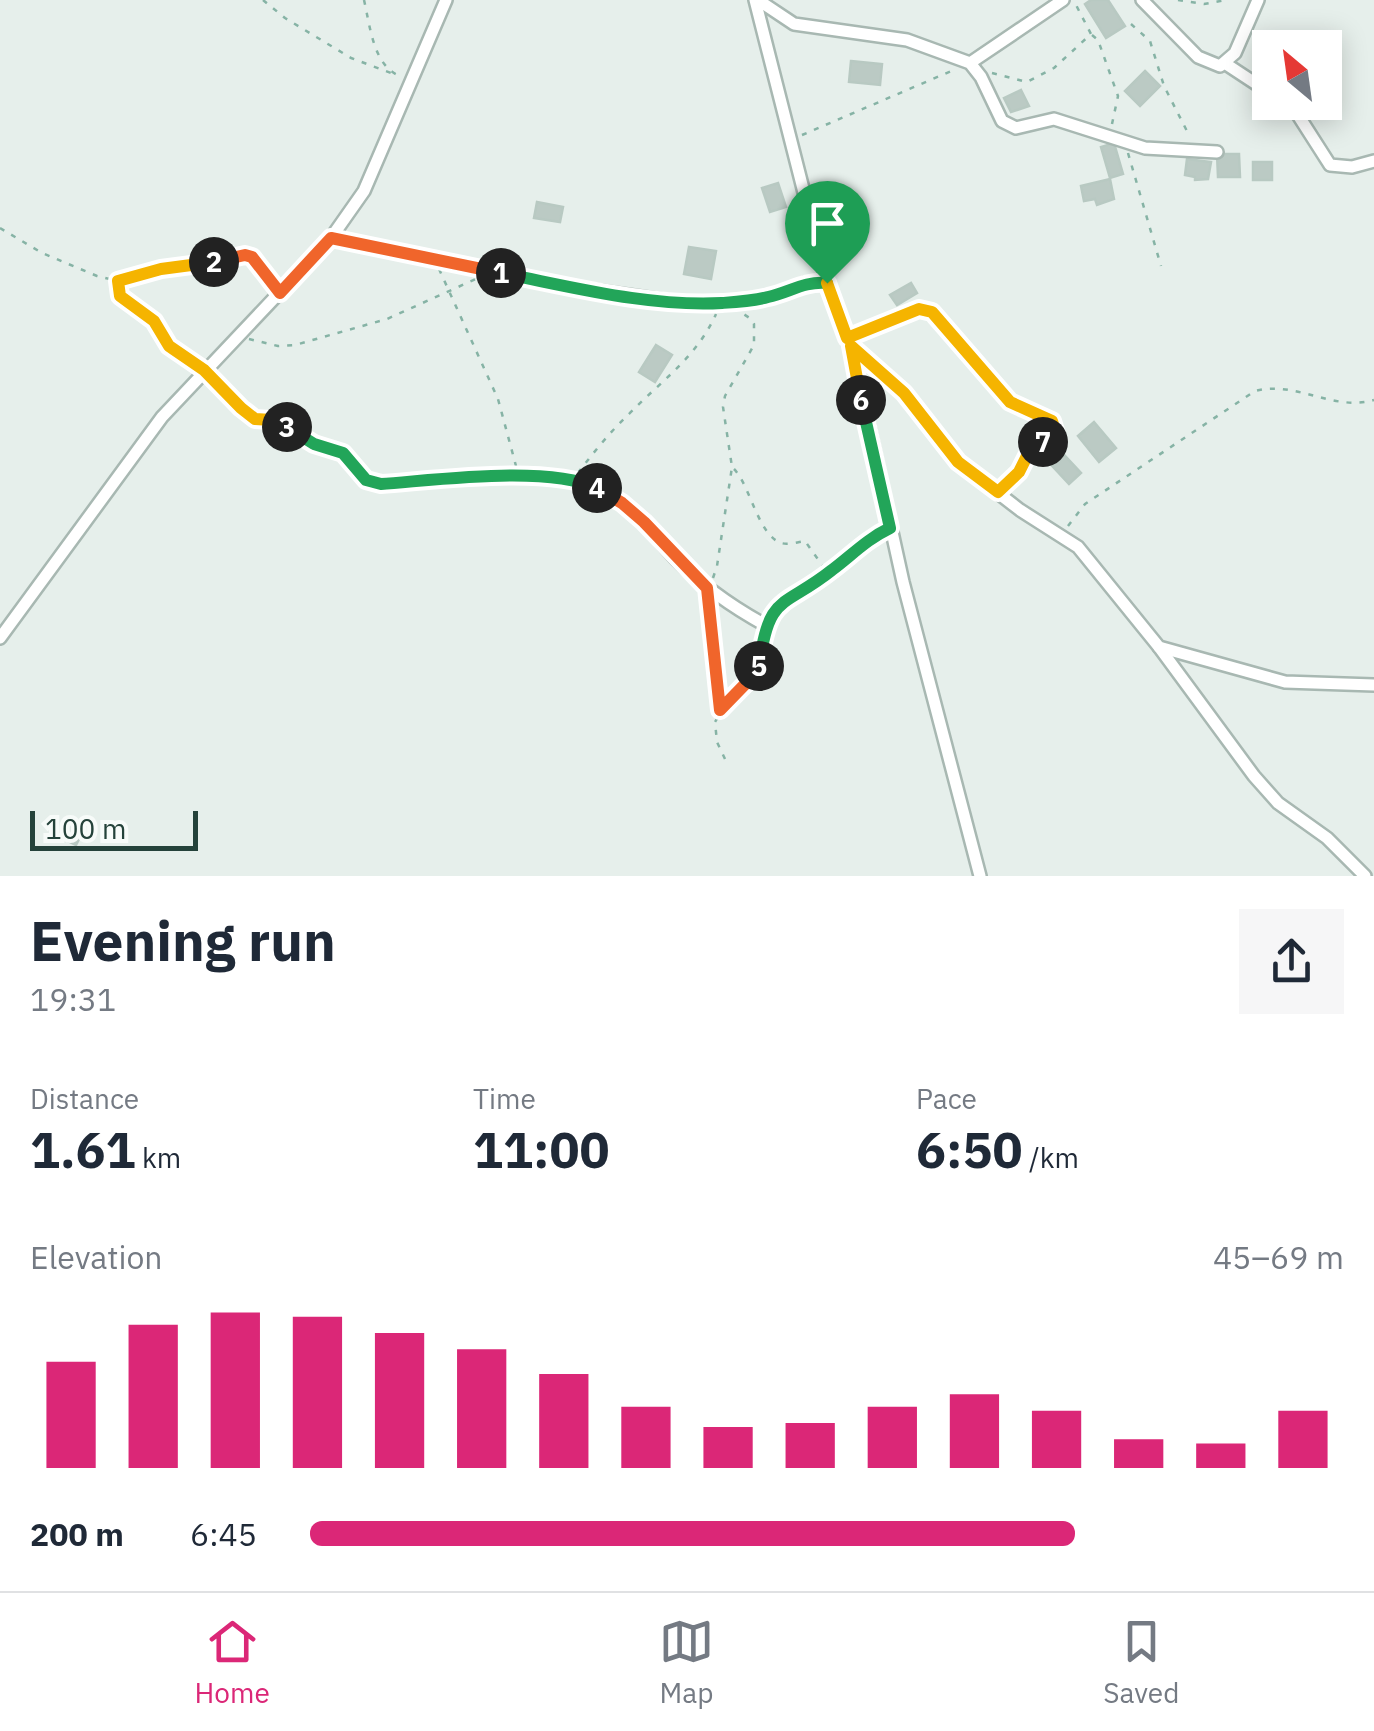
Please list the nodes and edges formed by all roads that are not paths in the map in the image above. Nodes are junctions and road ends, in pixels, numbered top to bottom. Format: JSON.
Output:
{"nodes":[{"id":1,"x":446,"y":0,"type":"edge"},
{"id":2,"x":757,"y":0,"type":"edge"},
{"id":3,"x":1063,"y":0,"type":"edge"},
{"id":4,"x":1142,"y":0,"type":"edge"},
{"id":5,"x":1258,"y":0,"type":"edge"},
{"id":6,"x":1226,"y":64,"type":"junction"},
{"id":7,"x":973,"y":66,"type":"junction"},
{"id":8,"x":1252,"y":81,"type":"edge"},
{"id":9,"x":1301,"y":120,"type":"edge"},
{"id":10,"x":1216,"y":152,"type":"dead end"},
{"id":11,"x":1374,"y":161,"type":"edge"},
{"id":12,"x":331,"y":238,"type":"junction"},
{"id":13,"x":827,"y":283,"type":"junction"},
{"id":14,"x":849,"y":342,"type":"junction"},
{"id":15,"x":204,"y":370,"type":"junction"},
{"id":16,"x":766,"y":626,"type":"road end"},
{"id":17,"x":0,"y":638,"type":"edge"},
{"id":18,"x":1159,"y":647,"type":"junction"},
{"id":19,"x":1374,"y":685,"type":"edge"},
{"id":20,"x":980,"y":876,"type":"edge"},
{"id":21,"x":1365,"y":876,"type":"edge"}],
"edges":[{"from":1,"to":12,"type":"street"},
{"from":2,"to":7,"type":"street"},
{"from":2,"to":13,"type":"street"},
{"from":3,"to":7,"type":"street"},
{"from":4,"to":6,"type":"street"},
{"from":5,"to":6,"type":"street"},
{"from":6,"to":8,"type":"street"},
{"from":7,"to":10,"type":"street"},
{"from":9,"to":11,"type":"street"},
{"from":12,"to":13,"type":"street"},
{"from":12,"to":15,"type":"street"},
{"from":13,"to":14,"type":"street"},
{"from":14,"to":18,"type":"street"},
{"from":14,"to":20,"type":"street"},
{"from":15,"to":16,"type":"street"},
{"from":15,"to":17,"type":"street"},
{"from":18,"to":19,"type":"street"},
{"from":18,"to":21,"type":"street"}]}
